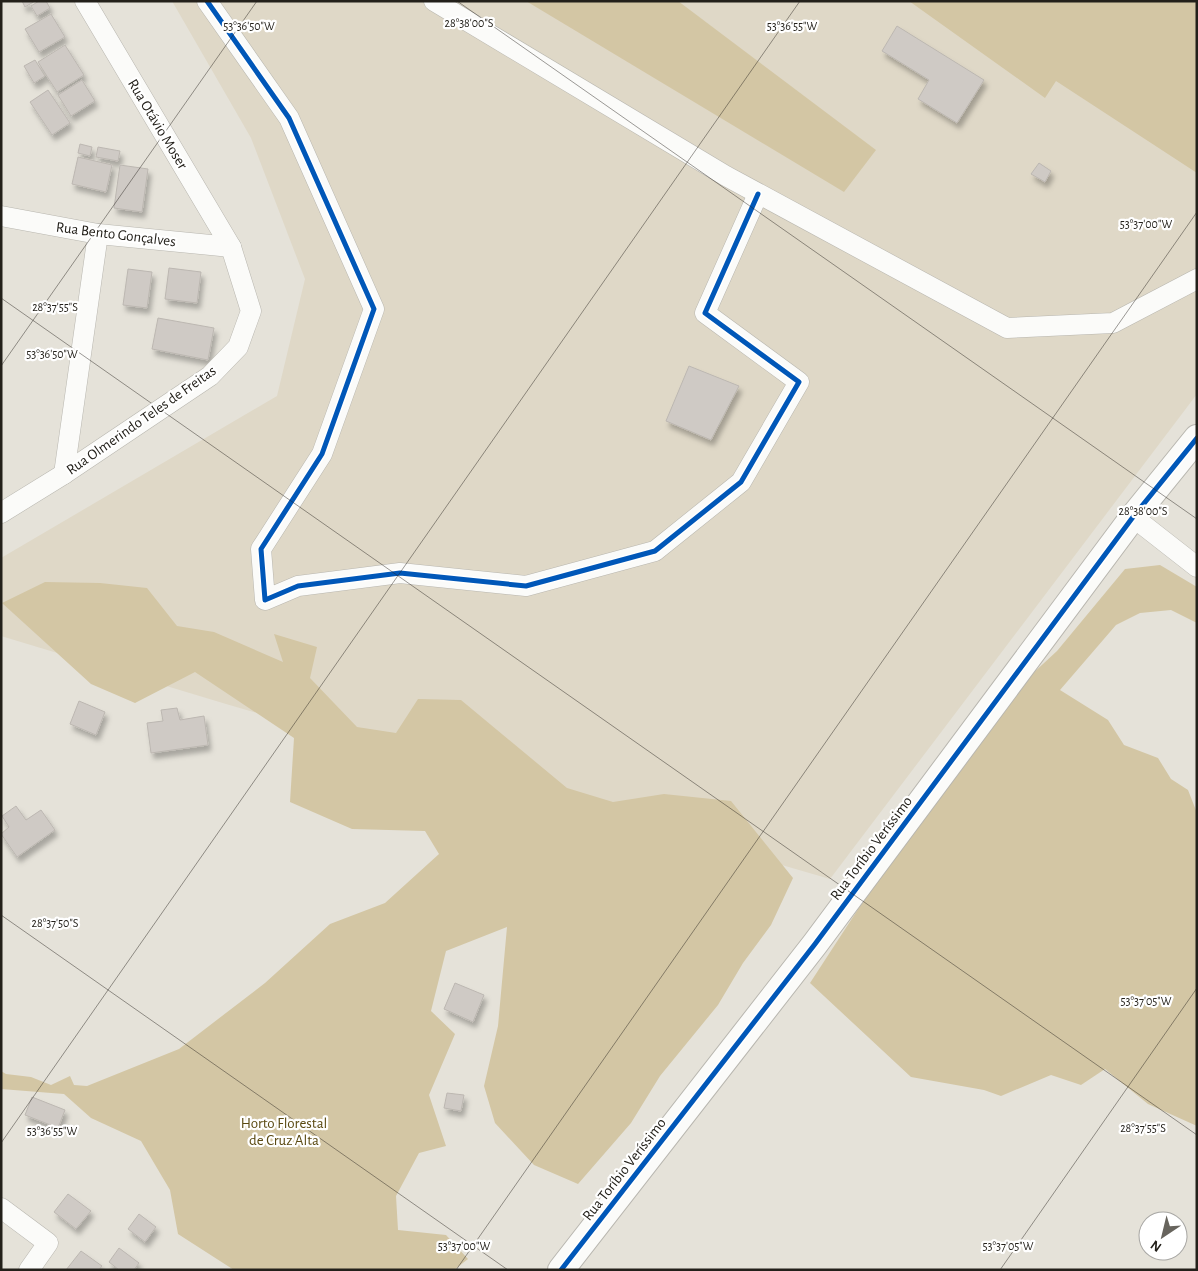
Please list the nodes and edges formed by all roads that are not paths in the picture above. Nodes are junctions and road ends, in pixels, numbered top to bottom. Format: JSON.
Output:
{"nodes":[{"id":1,"x":85,"y":1,"type":"edge"},
{"id":2,"x":207,"y":1,"type":"edge"},
{"id":3,"x":434,"y":1,"type":"edge"},
{"id":4,"x":758,"y":194,"type":"junction"},
{"id":5,"x":1,"y":216,"type":"edge"},
{"id":6,"x":98,"y":234,"type":"junction"},
{"id":7,"x":231,"y":247,"type":"junction"},
{"id":8,"x":1197,"y":279,"type":"edge"},
{"id":9,"x":1197,"y":438,"type":"edge"},
{"id":10,"x":64,"y":474,"type":"junction"},
{"id":11,"x":1,"y":513,"type":"edge"},
{"id":12,"x":1133,"y":517,"type":"junction"},
{"id":13,"x":1197,"y":567,"type":"edge"},
{"id":14,"x":1,"y":1208,"type":"edge"},
{"id":15,"x":29,"y":1270,"type":"edge"},
{"id":16,"x":561,"y":1270,"type":"edge"}],
"edges":[{"from":1,"to":7,"type":"street","name":"Rua Otávio Moser"},
{"from":2,"to":4,"type":"street"},
{"from":3,"to":4,"type":"street"},
{"from":4,"to":8,"type":"street"},
{"from":5,"to":6,"type":"street","name":"Rua Bento Gonçalves"},
{"from":6,"to":7,"type":"street","name":"Rua Bento Gonçalves"},
{"from":6,"to":10,"type":"street"},
{"from":7,"to":10,"type":"street","name":"Rua Olmerindo Teles de Freitas"},
{"from":9,"to":12,"type":"street","name":"Rua Toríbio Veríssimo"},
{"from":10,"to":11,"type":"street","name":"Rua Olmerindo Teles de Freitas"},
{"from":12,"to":13,"type":"street"},
{"from":12,"to":16,"type":"street","name":"Rua Toríbio Veríssimo"},
{"from":14,"to":15,"type":"street"}]}
